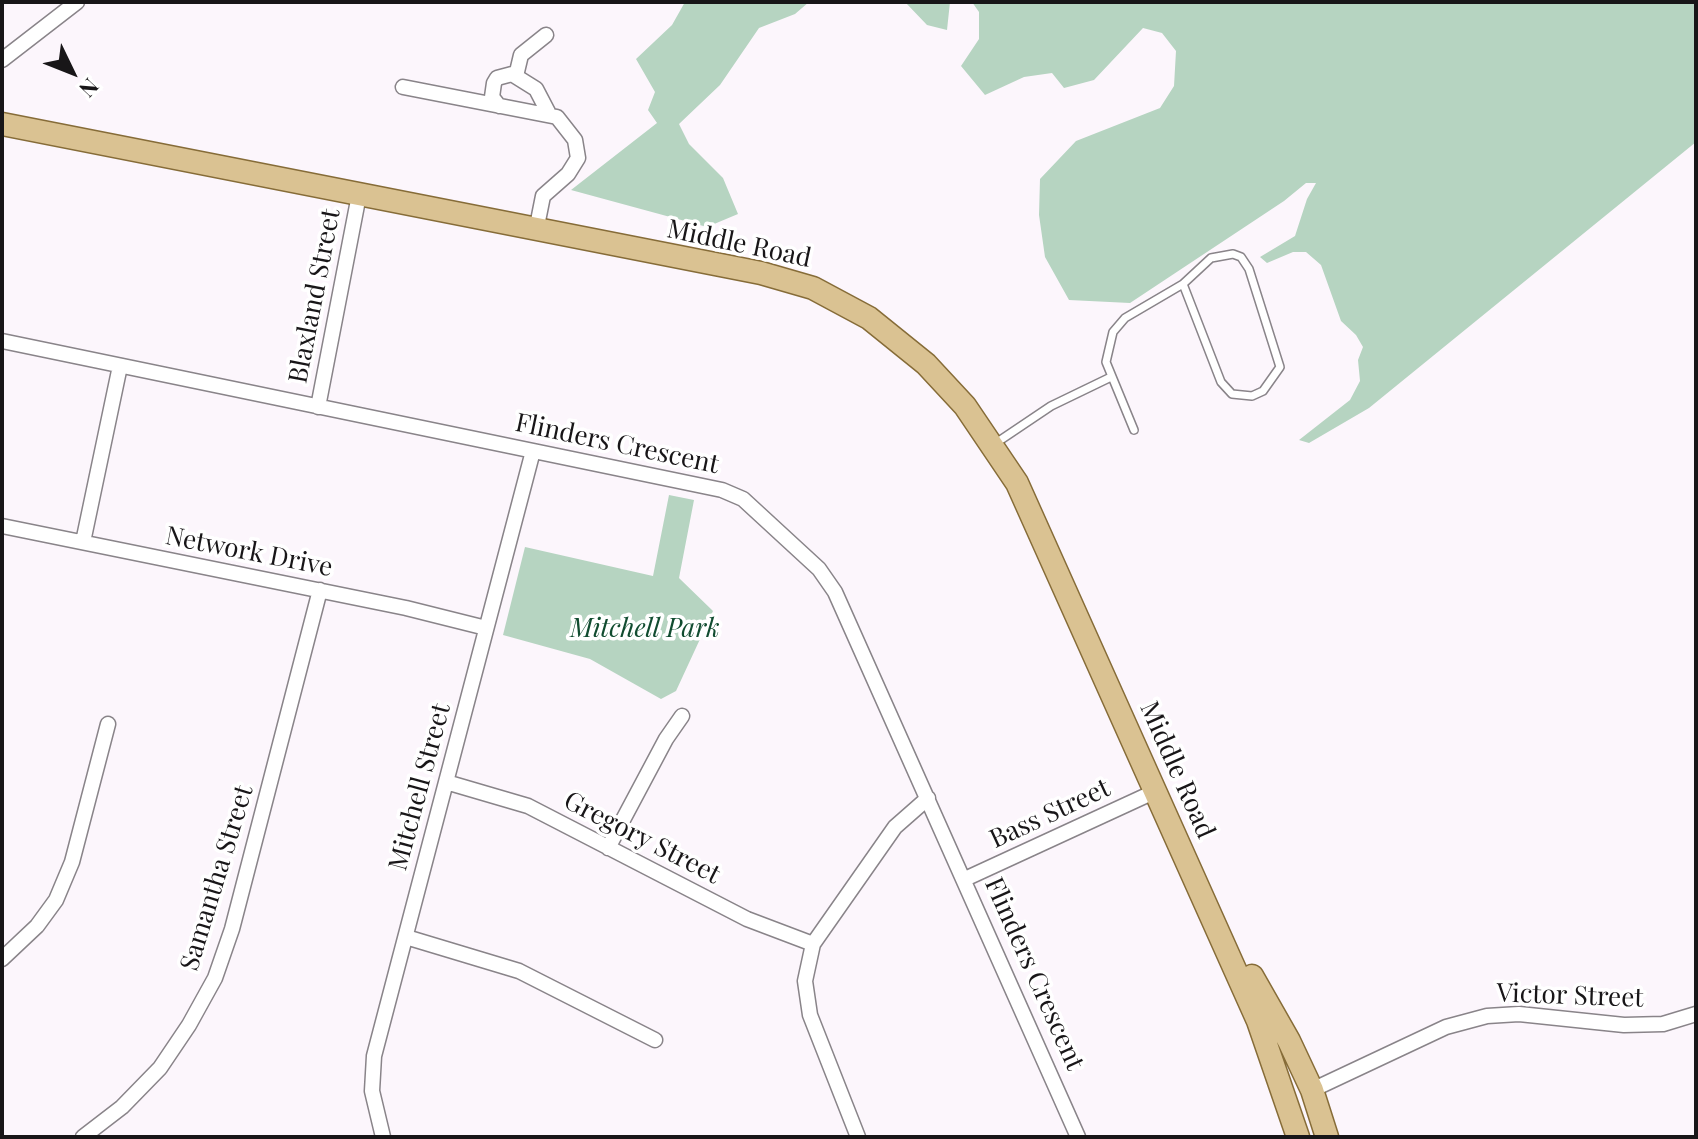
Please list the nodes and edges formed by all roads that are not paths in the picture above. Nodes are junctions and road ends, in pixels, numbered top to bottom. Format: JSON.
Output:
{"nodes":[{"id":1,"x":77,"y":2,"type":"edge"},
{"id":2,"x":546,"y":35,"type":"dead end"},
{"id":3,"x":2,"y":60,"type":"edge"},
{"id":4,"x":516,"y":76,"type":"junction"},
{"id":5,"x":403,"y":87,"type":"dead end"},
{"id":6,"x":499,"y":106,"type":"junction"},
{"id":7,"x":548,"y":112,"type":"junction"},
{"id":8,"x":2,"y":124,"type":"edge"},
{"id":9,"x":359,"y":195,"type":"junction"},
{"id":10,"x":536,"y":231,"type":"junction"},
{"id":11,"x":1183,"y":284,"type":"junction"},
{"id":12,"x":2,"y":341,"type":"edge"},
{"id":13,"x":120,"y":366,"type":"junction"},
{"id":14,"x":1111,"y":377,"type":"junction"},
{"id":15,"x":318,"y":407,"type":"junction"},
{"id":16,"x":1134,"y":430,"type":"dead end"},
{"id":17,"x":994,"y":444,"type":"junction"},
{"id":18,"x":533,"y":451,"type":"junction"},
{"id":19,"x":2,"y":526,"type":"edge"},
{"id":20,"x":83,"y":542,"type":"junction"},
{"id":21,"x":320,"y":590,"type":"junction"},
{"id":22,"x":486,"y":628,"type":"junction"},
{"id":23,"x":682,"y":716,"type":"dead end"},
{"id":24,"x":108,"y":724,"type":"dead end"},
{"id":25,"x":446,"y":782,"type":"junction"},
{"id":26,"x":1156,"y":791,"type":"junction"},
{"id":27,"x":928,"y":798,"type":"junction"},
{"id":28,"x":608,"y":848,"type":"junction"},
{"id":29,"x":1191,"y":870,"type":"junction"},
{"id":30,"x":965,"y":879,"type":"junction"},
{"id":31,"x":406,"y":937,"type":"junction"},
{"id":32,"x":813,"y":944,"type":"junction"},
{"id":33,"x":2,"y":959,"type":"edge"},
{"id":34,"x":1696,"y":1014,"type":"edge"},
{"id":35,"x":655,"y":1040,"type":"dead end"},
{"id":36,"x":1289,"y":1041,"type":"junction"},
{"id":37,"x":1312,"y":1090,"type":"junction"},
{"id":38,"x":83,"y":1137,"type":"edge"},
{"id":39,"x":383,"y":1137,"type":"edge"},
{"id":40,"x":858,"y":1137,"type":"edge"},
{"id":41,"x":1078,"y":1137,"type":"edge"},
{"id":42,"x":1298,"y":1137,"type":"edge"},
{"id":43,"x":1308,"y":1137,"type":"edge"},
{"id":44,"x":1327,"y":1137,"type":"edge"}],
"edges":[{"from":1,"to":3,"type":"street"},
{"from":2,"to":4,"type":"street"},
{"from":4,"to":6,"type":"street"},
{"from":4,"to":7,"type":"street"},
{"from":5,"to":6,"type":"street"},
{"from":6,"to":7,"type":"street"},
{"from":7,"to":10,"type":"street"},
{"from":8,"to":9,"type":"main road","name":"Middle Road"},
{"from":9,"to":10,"type":"main road","name":"Middle Road"},
{"from":9,"to":15,"type":"street","name":"Blaxland Street"},
{"from":10,"to":17,"type":"main road","name":"Middle Road"},
{"from":11,"to":11,"type":"lane"},
{"from":11,"to":14,"type":"lane"},
{"from":12,"to":13,"type":"street","name":"Flinders Crescent"},
{"from":13,"to":15,"type":"street","name":"Flinders Crescent"},
{"from":13,"to":20,"type":"street"},
{"from":14,"to":16,"type":"lane"},
{"from":14,"to":17,"type":"lane"},
{"from":15,"to":18,"type":"street","name":"Flinders Crescent"},
{"from":17,"to":26,"type":"main road","name":"Middle Road"},
{"from":18,"to":22,"type":"street","name":"Mitchell Street"},
{"from":18,"to":27,"type":"street","name":"Flinders Crescent"},
{"from":19,"to":20,"type":"street","name":"Network Drive"},
{"from":20,"to":21,"type":"street","name":"Network Drive"},
{"from":21,"to":22,"type":"street","name":"Network Drive"},
{"from":21,"to":38,"type":"street","name":"Samantha Street"},
{"from":22,"to":25,"type":"street","name":"Mitchell Street"},
{"from":23,"to":28,"type":"street"},
{"from":24,"to":33,"type":"street"},
{"from":25,"to":28,"type":"street","name":"Gregory Street"},
{"from":25,"to":31,"type":"street","name":"Mitchell Street"},
{"from":26,"to":29,"type":"main road","name":"Middle Road"},
{"from":26,"to":30,"type":"street","name":"Bass Street"},
{"from":27,"to":30,"type":"street","name":"Flinders Crescent"},
{"from":27,"to":32,"type":"street"},
{"from":28,"to":32,"type":"street","name":"Gregory Street"},
{"from":29,"to":36,"type":"main road","name":"Middle Road"},
{"from":29,"to":42,"type":"main road","name":"Middle Road"},
{"from":30,"to":41,"type":"street","name":"Flinders Crescent"},
{"from":31,"to":35,"type":"street"},
{"from":31,"to":39,"type":"street","name":"Mitchell Street"},
{"from":32,"to":40,"type":"street"},
{"from":34,"to":37,"type":"street","name":"Victor Street"},
{"from":36,"to":37,"type":"main road","name":"Middle Road"},
{"from":36,"to":43,"type":"main road"},
{"from":37,"to":44,"type":"main road","name":"Middle Road"}]}
